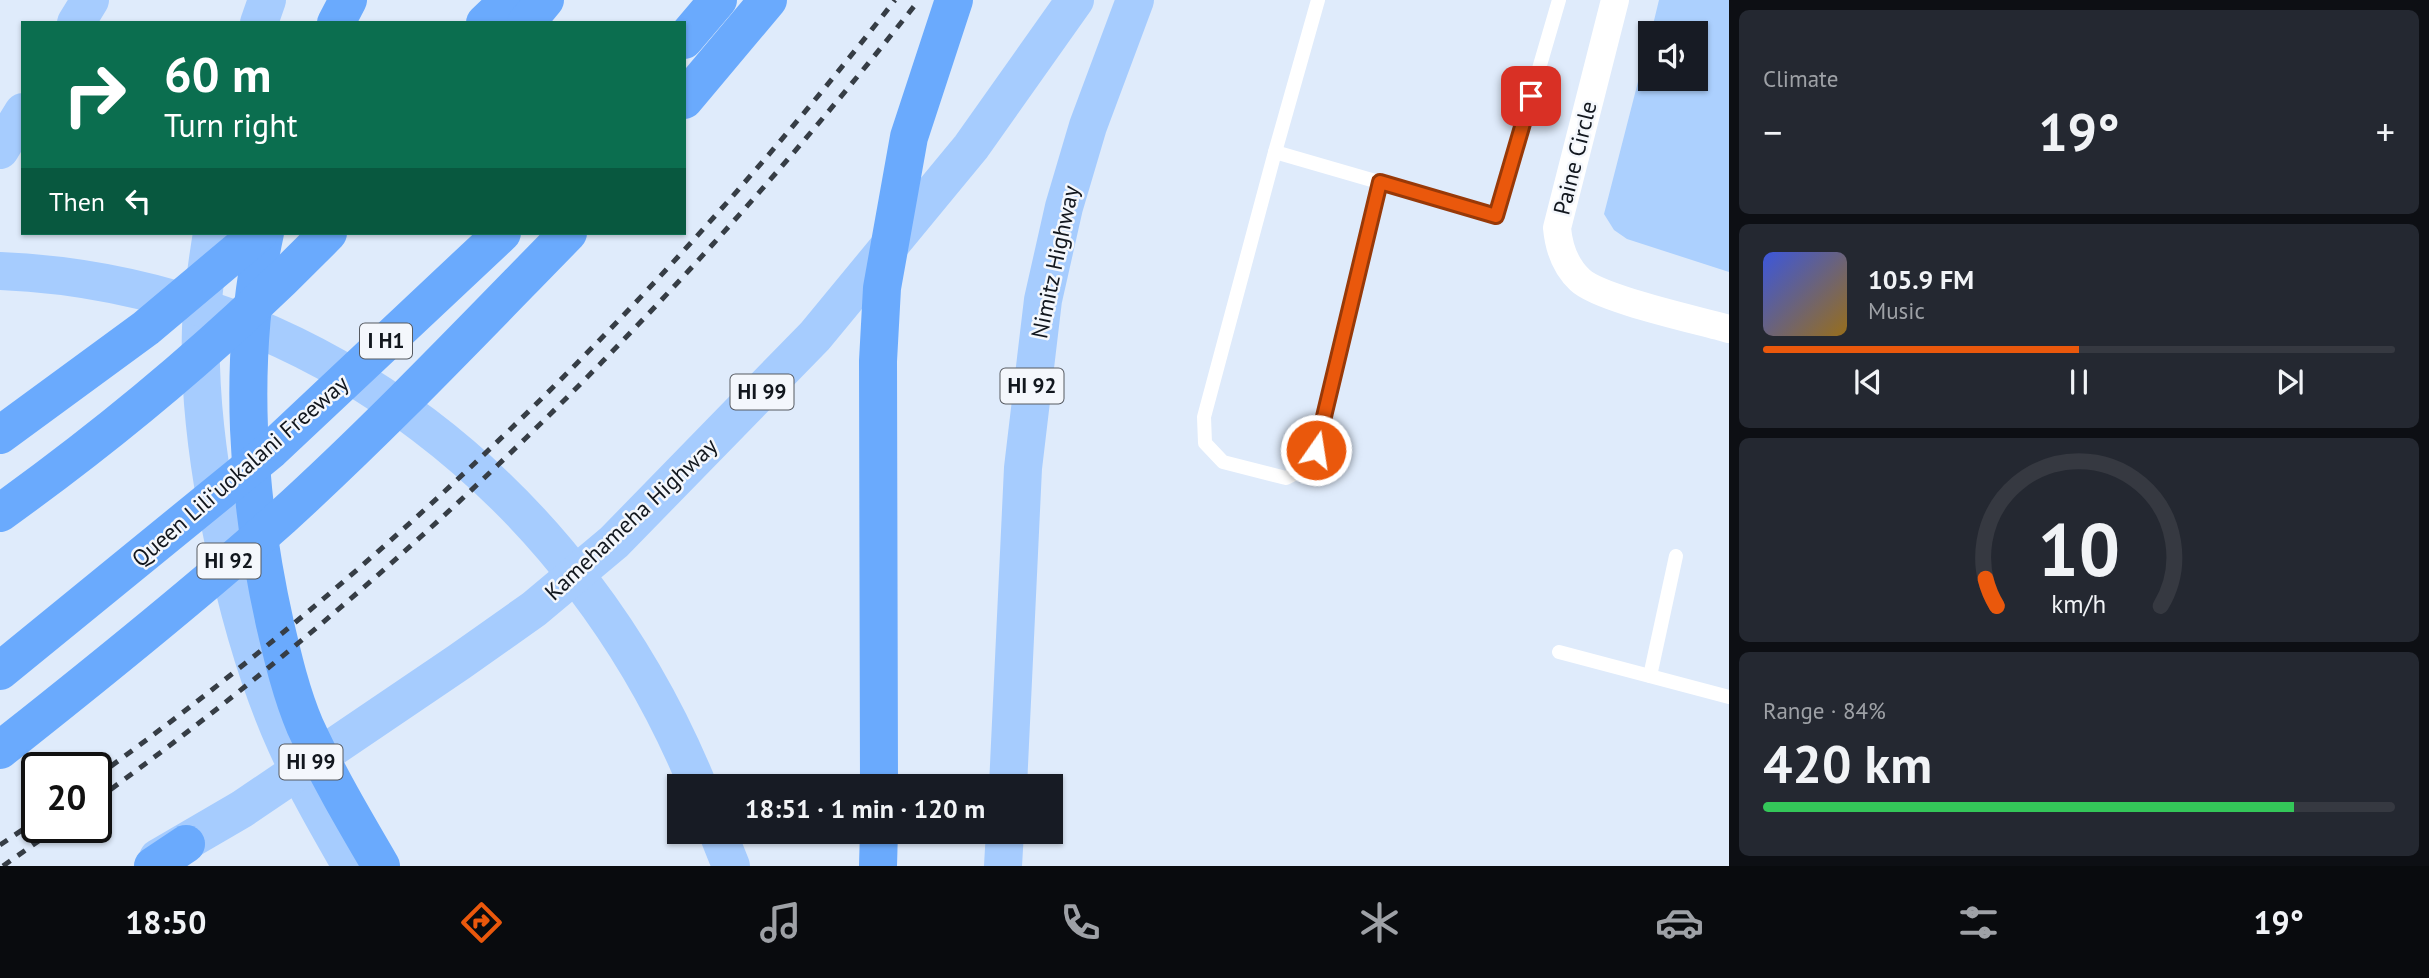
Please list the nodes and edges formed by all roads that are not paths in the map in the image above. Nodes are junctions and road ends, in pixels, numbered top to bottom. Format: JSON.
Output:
{"nodes":[{"id":1,"x":90,"y":0,"type":"edge"},
{"id":2,"x":267,"y":0,"type":"edge"},
{"id":3,"x":348,"y":0,"type":"edge"},
{"id":4,"x":509,"y":0,"type":"edge"},
{"id":5,"x":545,"y":0,"type":"edge"},
{"id":6,"x":718,"y":0,"type":"edge"},
{"id":7,"x":768,"y":0,"type":"edge"},
{"id":8,"x":954,"y":0,"type":"edge"},
{"id":9,"x":1075,"y":0,"type":"edge"},
{"id":10,"x":1135,"y":0,"type":"edge"},
{"id":11,"x":1318,"y":0,"type":"edge"},
{"id":12,"x":1559,"y":0,"type":"edge"},
{"id":13,"x":1615,"y":0,"type":"edge"},
{"id":14,"x":77,"y":21,"type":"edge"},
{"id":15,"x":260,"y":21,"type":"edge"},
{"id":16,"x":336,"y":21,"type":"edge"},
{"id":17,"x":487,"y":21,"type":"edge"},
{"id":18,"x":528,"y":21,"type":"edge"},
{"id":19,"x":686,"y":38,"type":"edge"},
{"id":20,"x":686,"y":98,"type":"edge"},
{"id":21,"x":21,"y":115,"type":"edge"},
{"id":22,"x":0,"y":150,"type":"edge"},
{"id":23,"x":1275,"y":152,"type":"junction"},
{"id":24,"x":1380,"y":182,"type":"junction"},
{"id":25,"x":212,"y":235,"type":"edge"},
{"id":26,"x":257,"y":235,"type":"edge"},
{"id":27,"x":265,"y":235,"type":"edge"},
{"id":28,"x":326,"y":235,"type":"edge"},
{"id":29,"x":500,"y":235,"type":"edge"},
{"id":30,"x":566,"y":235,"type":"edge"},
{"id":31,"x":0,"y":271,"type":"edge"},
{"id":32,"x":1729,"y":330,"type":"edge"},
{"id":33,"x":0,"y":435,"type":"edge"},
{"id":34,"x":0,"y":513,"type":"edge"},
{"id":35,"x":1676,"y":556,"type":"dead end"},
{"id":36,"x":1559,"y":652,"type":"dead end"},
{"id":37,"x":0,"y":671,"type":"edge"},
{"id":38,"x":1650,"y":676,"type":"junction"},
{"id":39,"x":1729,"y":697,"type":"edge"},
{"id":40,"x":0,"y":750,"type":"edge"},
{"id":41,"x":693,"y":774,"type":"edge"},
{"id":42,"x":879,"y":774,"type":"edge"},
{"id":43,"x":1009,"y":774,"type":"edge"},
{"id":44,"x":186,"y":844,"type":"junction"},
{"id":45,"x":722,"y":844,"type":"edge"},
{"id":46,"x":879,"y":844,"type":"edge"},
{"id":47,"x":1004,"y":844,"type":"edge"},
{"id":48,"x":144,"y":866,"type":"edge"},
{"id":49,"x":153,"y":866,"type":"edge"},
{"id":50,"x":351,"y":866,"type":"edge"},
{"id":51,"x":381,"y":866,"type":"edge"},
{"id":52,"x":731,"y":866,"type":"edge"},
{"id":53,"x":878,"y":866,"type":"edge"},
{"id":54,"x":1003,"y":866,"type":"edge"}],
"edges":[{"from":1,"to":14,"type":"main road"},
{"from":2,"to":15,"type":"main road"},
{"from":3,"to":16,"type":"highway"},
{"from":4,"to":17,"type":"highway"},
{"from":5,"to":18,"type":"highway"},
{"from":6,"to":19,"type":"highway"},
{"from":7,"to":20,"type":"highway"},
{"from":8,"to":42,"type":"highway"},
{"from":9,"to":44,"type":"main road","name":"Kamehameha Highway","number":"HI 99"},
{"from":10,"to":43,"type":"main road","name":"Nimitz Highway","number":"HI 92"},
{"from":11,"to":23,"type":"lane"},
{"from":12,"to":24,"type":"lane"},
{"from":13,"to":32,"type":"street","name":"Paine Circle"},
{"from":21,"to":22,"type":"main road"},
{"from":23,"to":24,"type":"lane"},
{"from":23,"to":24,"type":"lane"},
{"from":25,"to":50,"type":"main road","number":"HI 92"},
{"from":26,"to":33,"type":"highway"},
{"from":27,"to":51,"type":"highway"},
{"from":28,"to":34,"type":"highway"},
{"from":29,"to":37,"type":"highway","name":"Queen Liliʻuokalani Freeway","number":"I H1"},
{"from":30,"to":40,"type":"highway"},
{"from":31,"to":41,"type":"main road"},
{"from":35,"to":38,"type":"lane"},
{"from":36,"to":38,"type":"lane"},
{"from":38,"to":39,"type":"lane"},
{"from":44,"to":48,"type":"main road","name":"Kamehameha Highway","number":"HI 99"},
{"from":44,"to":49,"type":"highway"},
{"from":45,"to":52,"type":"main road"},
{"from":46,"to":53,"type":"highway"},
{"from":47,"to":54,"type":"main road"}]}
